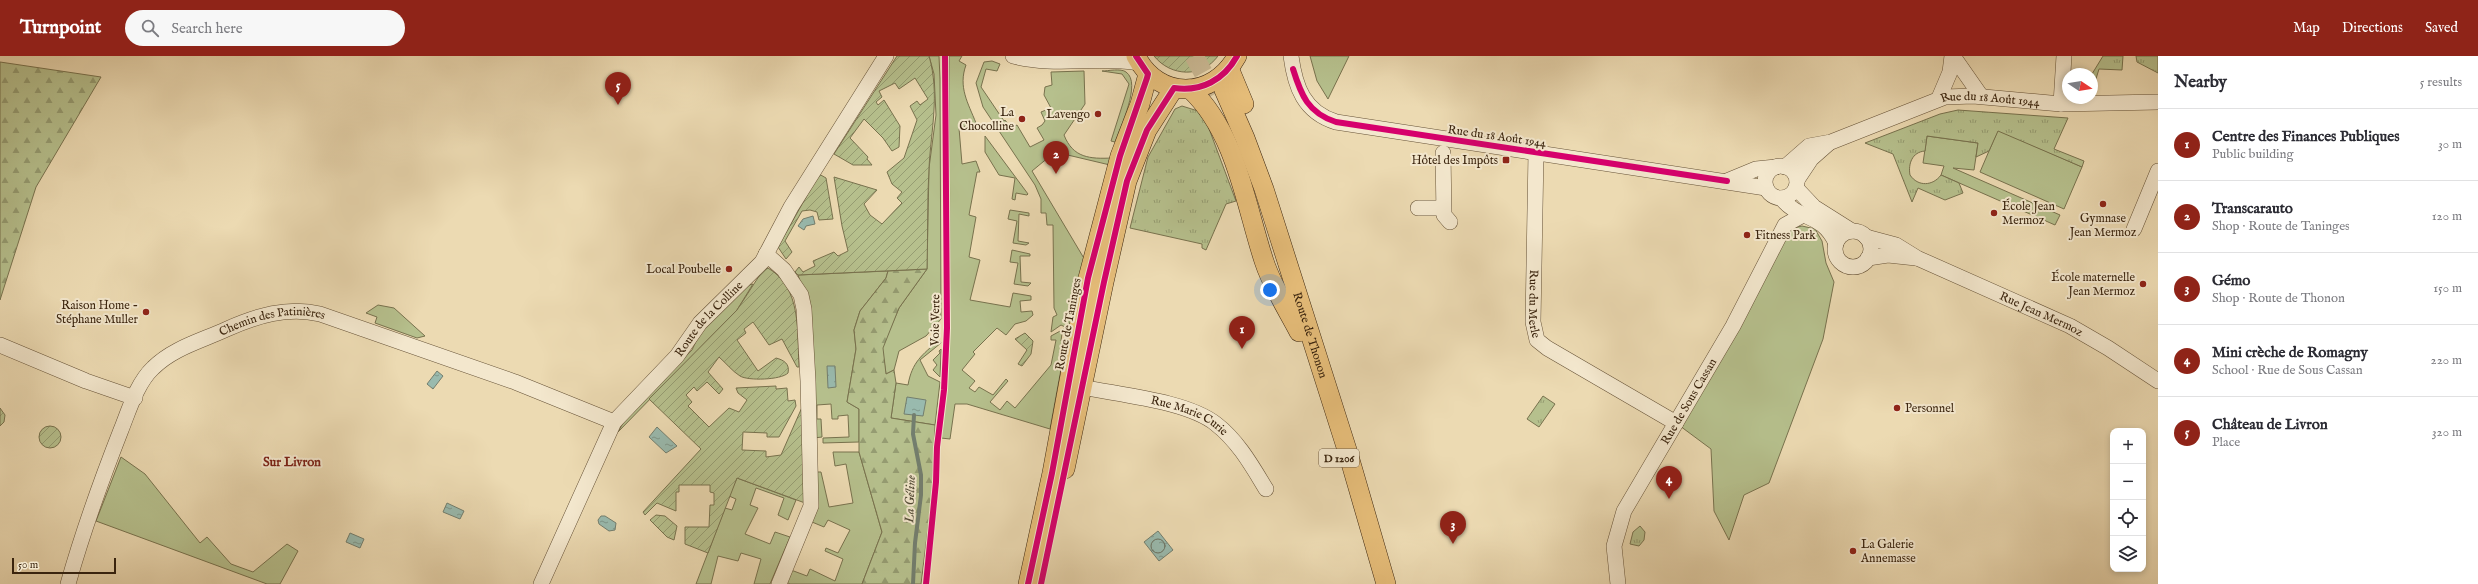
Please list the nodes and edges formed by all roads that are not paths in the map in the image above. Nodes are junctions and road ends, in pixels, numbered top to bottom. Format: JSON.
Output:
{"nodes":[{"id":1,"x":886,"y":56,"type":"edge"},
{"id":2,"x":1013,"y":56,"type":"edge"},
{"id":3,"x":1281,"y":56,"type":"edge"},
{"id":4,"x":1953,"y":56,"type":"edge"},
{"id":5,"x":2064,"y":56,"type":"edge"},
{"id":6,"x":1094,"y":58,"type":"edge"},
{"id":7,"x":1233,"y":62,"type":"edge"},
{"id":8,"x":1292,"y":62,"type":"edge"},
{"id":9,"x":1141,"y":64,"type":"edge"},
{"id":10,"x":1182,"y":88,"type":"junction"},
{"id":11,"x":1981,"y":96,"type":"junction"},
{"id":12,"x":1938,"y":98,"type":"junction"},
{"id":13,"x":2158,"y":102,"type":"edge"},
{"id":14,"x":2061,"y":104,"type":"junction"},
{"id":15,"x":1831,"y":142,"type":"junction"},
{"id":16,"x":1443,"y":153,"type":"dead end"},
{"id":17,"x":1536,"y":153,"type":"junction"},
{"id":18,"x":1781,"y":167,"type":"junction"},
{"id":19,"x":2158,"y":171,"type":"edge"},
{"id":20,"x":1727,"y":181,"type":"junction"},
{"id":21,"x":1797,"y":184,"type":"junction"},
{"id":22,"x":1775,"y":194,"type":"junction"},
{"id":23,"x":1418,"y":208,"type":"dead end"},
{"id":24,"x":1444,"y":208,"type":"junction"},
{"id":25,"x":1803,"y":215,"type":"junction"},
{"id":26,"x":1450,"y":222,"type":"dead end"},
{"id":27,"x":1785,"y":225,"type":"junction"},
{"id":28,"x":2134,"y":229,"type":"dead end"},
{"id":29,"x":1852,"y":231,"type":"junction"},
{"id":30,"x":1866,"y":237,"type":"junction"},
{"id":31,"x":1836,"y":244,"type":"junction"},
{"id":32,"x":766,"y":254,"type":"junction"},
{"id":33,"x":1868,"y":258,"type":"junction"},
{"id":34,"x":1918,"y":258,"type":"junction"},
{"id":35,"x":1299,"y":332,"type":"junction"},
{"id":36,"x":1076,"y":333,"type":"junction"},
{"id":37,"x":0,"y":345,"type":"edge"},
{"id":38,"x":2158,"y":381,"type":"edge"},
{"id":39,"x":1082,"y":388,"type":"junction"},
{"id":40,"x":135,"y":398,"type":"junction"},
{"id":41,"x":614,"y":422,"type":"junction"},
{"id":42,"x":1676,"y":423,"type":"junction"},
{"id":43,"x":1348,"y":453,"type":"junction"},
{"id":44,"x":1266,"y":489,"type":"dead end"},
{"id":45,"x":1033,"y":582,"type":"edge"},
{"id":46,"x":68,"y":584,"type":"edge"},
{"id":47,"x":541,"y":584,"type":"edge"},
{"id":48,"x":779,"y":584,"type":"edge"},
{"id":49,"x":1375,"y":584,"type":"edge"},
{"id":50,"x":1386,"y":584,"type":"edge"},
{"id":51,"x":1618,"y":584,"type":"edge"}],
"edges":[{"from":1,"to":32,"type":"street","name":"Route de la Colline"},
{"from":2,"to":6,"type":"street"},
{"from":3,"to":8,"type":"street","name":"Rue du 18 Août 1944"},
{"from":4,"to":11,"type":"street"},
{"from":4,"to":12,"type":"street"},
{"from":5,"to":14,"type":"street"},
{"from":6,"to":9,"type":"street"},
{"from":7,"to":10,"type":"main road"},
{"from":7,"to":43,"type":"main road"},
{"from":8,"to":17,"type":"street","name":"Rue du 18 Août 1944"},
{"from":9,"to":10,"type":"main road"},
{"from":9,"to":36,"type":"main road","name":"Route de Taninges"},
{"from":10,"to":35,"type":"main road"},
{"from":10,"to":39,"type":"main road","name":"Route de Taninges"},
{"from":11,"to":12,"type":"street","name":"Rue du 18 Août 1944"},
{"from":11,"to":14,"type":"street","name":"Rue du 18 Août 1944"},
{"from":12,"to":15,"type":"street","name":"Rue du 18 Août 1944"},
{"from":13,"to":14,"type":"street","name":"Rue du 18 Août 1944"},
{"from":15,"to":18,"type":"street","name":"Rue du 18 Août 1944"},
{"from":15,"to":21,"type":"street","name":"Rue du 18 Août 1944"},
{"from":16,"to":24,"type":"street"},
{"from":17,"to":20,"type":"street","name":"Rue du 18 Août 1944"},
{"from":17,"to":42,"type":"street","name":"Rue du Merle"},
{"from":18,"to":20,"type":"street"},
{"from":18,"to":21,"type":"street"},
{"from":18,"to":22,"type":"street"},
{"from":19,"to":28,"type":"street"},
{"from":20,"to":22,"type":"street","name":"Rue du 18 Août 1944"},
{"from":21,"to":22,"type":"street"},
{"from":21,"to":29,"type":"street"},
{"from":22,"to":25,"type":"street"},
{"from":22,"to":27,"type":"street"},
{"from":23,"to":24,"type":"street"},
{"from":24,"to":26,"type":"street"},
{"from":25,"to":27,"type":"street"},
{"from":25,"to":31,"type":"street"},
{"from":27,"to":42,"type":"street","name":"Rue de Sous Cassan"},
{"from":29,"to":30,"type":"street"},
{"from":29,"to":31,"type":"street"},
{"from":30,"to":33,"type":"street"},
{"from":30,"to":34,"type":"street","name":"Rue Jean Mermoz"},
{"from":31,"to":33,"type":"street"},
{"from":32,"to":41,"type":"street","name":"Route de la Colline"},
{"from":32,"to":48,"type":"street"},
{"from":33,"to":34,"type":"street","name":"Rue Jean Mermoz"},
{"from":34,"to":38,"type":"street","name":"Rue Jean Mermoz"},
{"from":35,"to":43,"type":"main road","name":"Route de Thonon","number":"D 1206"},
{"from":35,"to":49,"type":"main road","name":"Route de Thonon","number":"D 1206"},
{"from":36,"to":39,"type":"main road"},
{"from":36,"to":45,"type":"main road","name":"Route de Taninges"},
{"from":37,"to":40,"type":"street"},
{"from":39,"to":44,"type":"street","name":"Rue Marie Curie"},
{"from":39,"to":45,"type":"main road","name":"Route de Taninges"},
{"from":40,"to":41,"type":"street","name":"Chemin des Patinières"},
{"from":40,"to":46,"type":"street","name":"Chemin des Patinières"},
{"from":41,"to":47,"type":"street","name":"Route de la Colline"},
{"from":42,"to":51,"type":"street","name":"Rue de Sous Cassan"},
{"from":43,"to":50,"type":"main road","name":"Route de Thonon","number":"D 1206"}]}
